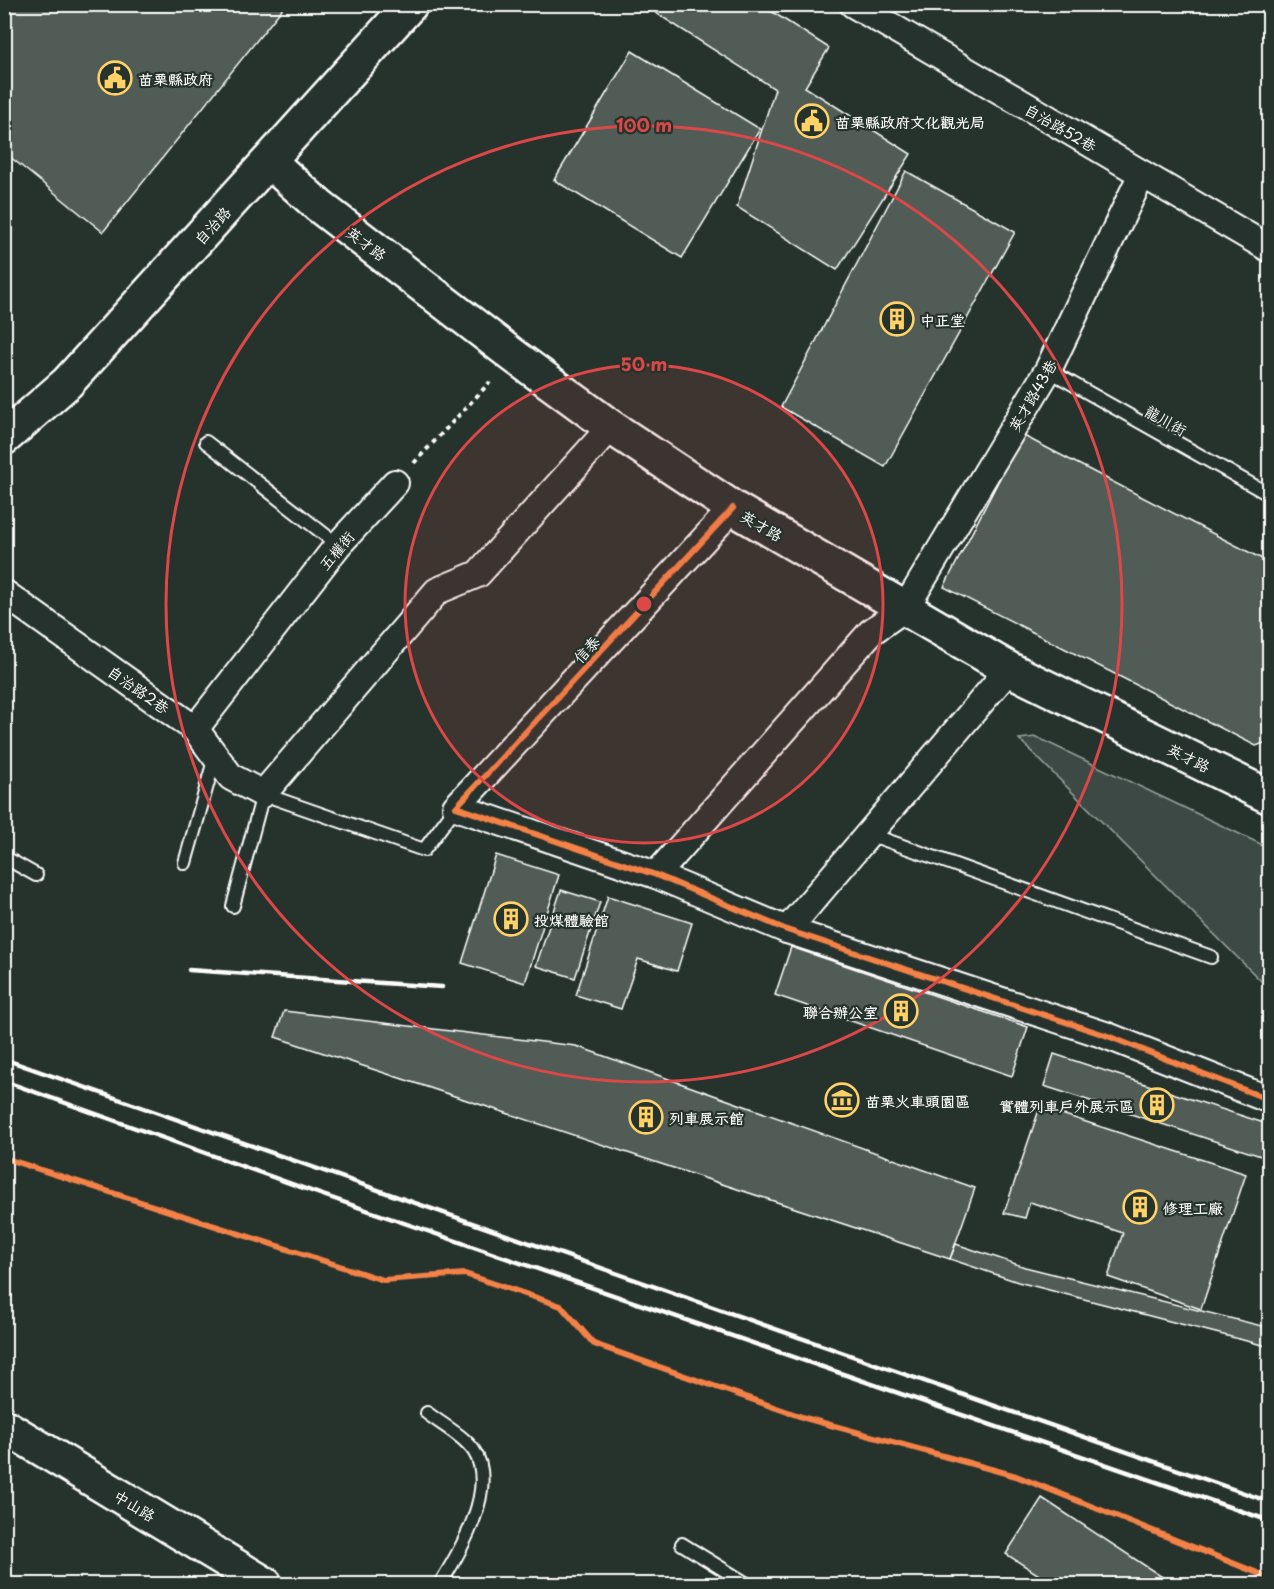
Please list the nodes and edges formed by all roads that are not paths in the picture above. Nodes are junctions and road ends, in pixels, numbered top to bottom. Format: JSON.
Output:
{"nodes":[{"id":1,"x":411,"y":4,"type":"edge"},
{"id":2,"x":853,"y":4,"type":"edge"},
{"id":3,"x":270,"y":162,"type":"junction"},
{"id":4,"x":1142,"y":174,"type":"junction"},
{"id":5,"x":1269,"y":249,"type":"edge"},
{"id":6,"x":1048,"y":370,"type":"junction"},
{"id":7,"x":611,"y":427,"type":"junction"},
{"id":8,"x":4,"y":438,"type":"edge"},
{"id":9,"x":206,"y":442,"type":"dead end"},
{"id":10,"x":395,"y":483,"type":"road end"},
{"id":11,"x":1269,"y":495,"type":"edge"},
{"id":12,"x":733,"y":508,"type":"junction"},
{"id":13,"x":338,"y":545,"type":"junction"},
{"id":14,"x":4,"y":593,"type":"edge"},
{"id":15,"x":906,"y":607,"type":"junction"},
{"id":16,"x":1009,"y":669,"type":"junction"},
{"id":17,"x":195,"y":729,"type":"junction"},
{"id":18,"x":215,"y":756,"type":"junction"},
{"id":19,"x":263,"y":794,"type":"junction"},
{"id":20,"x":1269,"y":797,"type":"edge"},
{"id":21,"x":456,"y":807,"type":"junction"},
{"id":22,"x":869,"y":834,"type":"junction"},
{"id":23,"x":4,"y":857,"type":"edge"},
{"id":24,"x":185,"y":863,"type":"dead end"},
{"id":25,"x":36,"y":874,"type":"dead end"},
{"id":26,"x":656,"y":875,"type":"junction"},
{"id":27,"x":233,"y":906,"type":"dead end"},
{"id":28,"x":787,"y":930,"type":"junction"},
{"id":29,"x":1211,"y":957,"type":"dead end"},
{"id":30,"x":1269,"y":1100,"type":"edge"},
{"id":31,"x":427,"y":1413,"type":"dead end"},
{"id":32,"x":4,"y":1426,"type":"edge"},
{"id":33,"x":682,"y":1544,"type":"dead end"},
{"id":34,"x":265,"y":1584,"type":"edge"},
{"id":35,"x":440,"y":1584,"type":"edge"},
{"id":36,"x":747,"y":1584,"type":"edge"}],
"edges":[{"from":1,"to":3,"type":"street","name":"自治路"},
{"from":2,"to":4,"type":"street","name":"自治路52巷"},
{"from":3,"to":7,"type":"street","name":"英才路"},
{"from":3,"to":8,"type":"street","name":"自治路"},
{"from":4,"to":5,"type":"street","name":"自治路52巷"},
{"from":4,"to":6,"type":"street","name":"英才路43巷"},
{"from":6,"to":11,"type":"lane","name":"龍川街"},
{"from":6,"to":15,"type":"street","name":"英才路43巷"},
{"from":7,"to":12,"type":"street","name":"英才路"},
{"from":7,"to":19,"type":"street"},
{"from":9,"to":13,"type":"lane"},
{"from":10,"to":13,"type":"street","name":"五權街"},
{"from":12,"to":15,"type":"street","name":"英才路"},
{"from":12,"to":21,"type":"street","name":"信泰"},
{"from":13,"to":17,"type":"street","name":"五權街"},
{"from":14,"to":17,"type":"street","name":"自治路2巷"},
{"from":15,"to":16,"type":"street","name":"英才路"},
{"from":15,"to":26,"type":"street"},
{"from":16,"to":20,"type":"street","name":"英才路"},
{"from":16,"to":22,"type":"street"},
{"from":17,"to":18,"type":"street","name":"自治路2巷"},
{"from":18,"to":19,"type":"street","name":"自治路2巷"},
{"from":18,"to":24,"type":"lane"},
{"from":19,"to":21,"type":"lane"},
{"from":19,"to":27,"type":"lane"},
{"from":21,"to":26,"type":"street"},
{"from":22,"to":28,"type":"street"},
{"from":22,"to":29,"type":"lane"},
{"from":23,"to":25,"type":"lane"},
{"from":26,"to":28,"type":"street"},
{"from":28,"to":30,"type":"street"},
{"from":31,"to":35,"type":"lane"},
{"from":32,"to":34,"type":"street","name":"中山路"},
{"from":33,"to":36,"type":"lane"}]}
